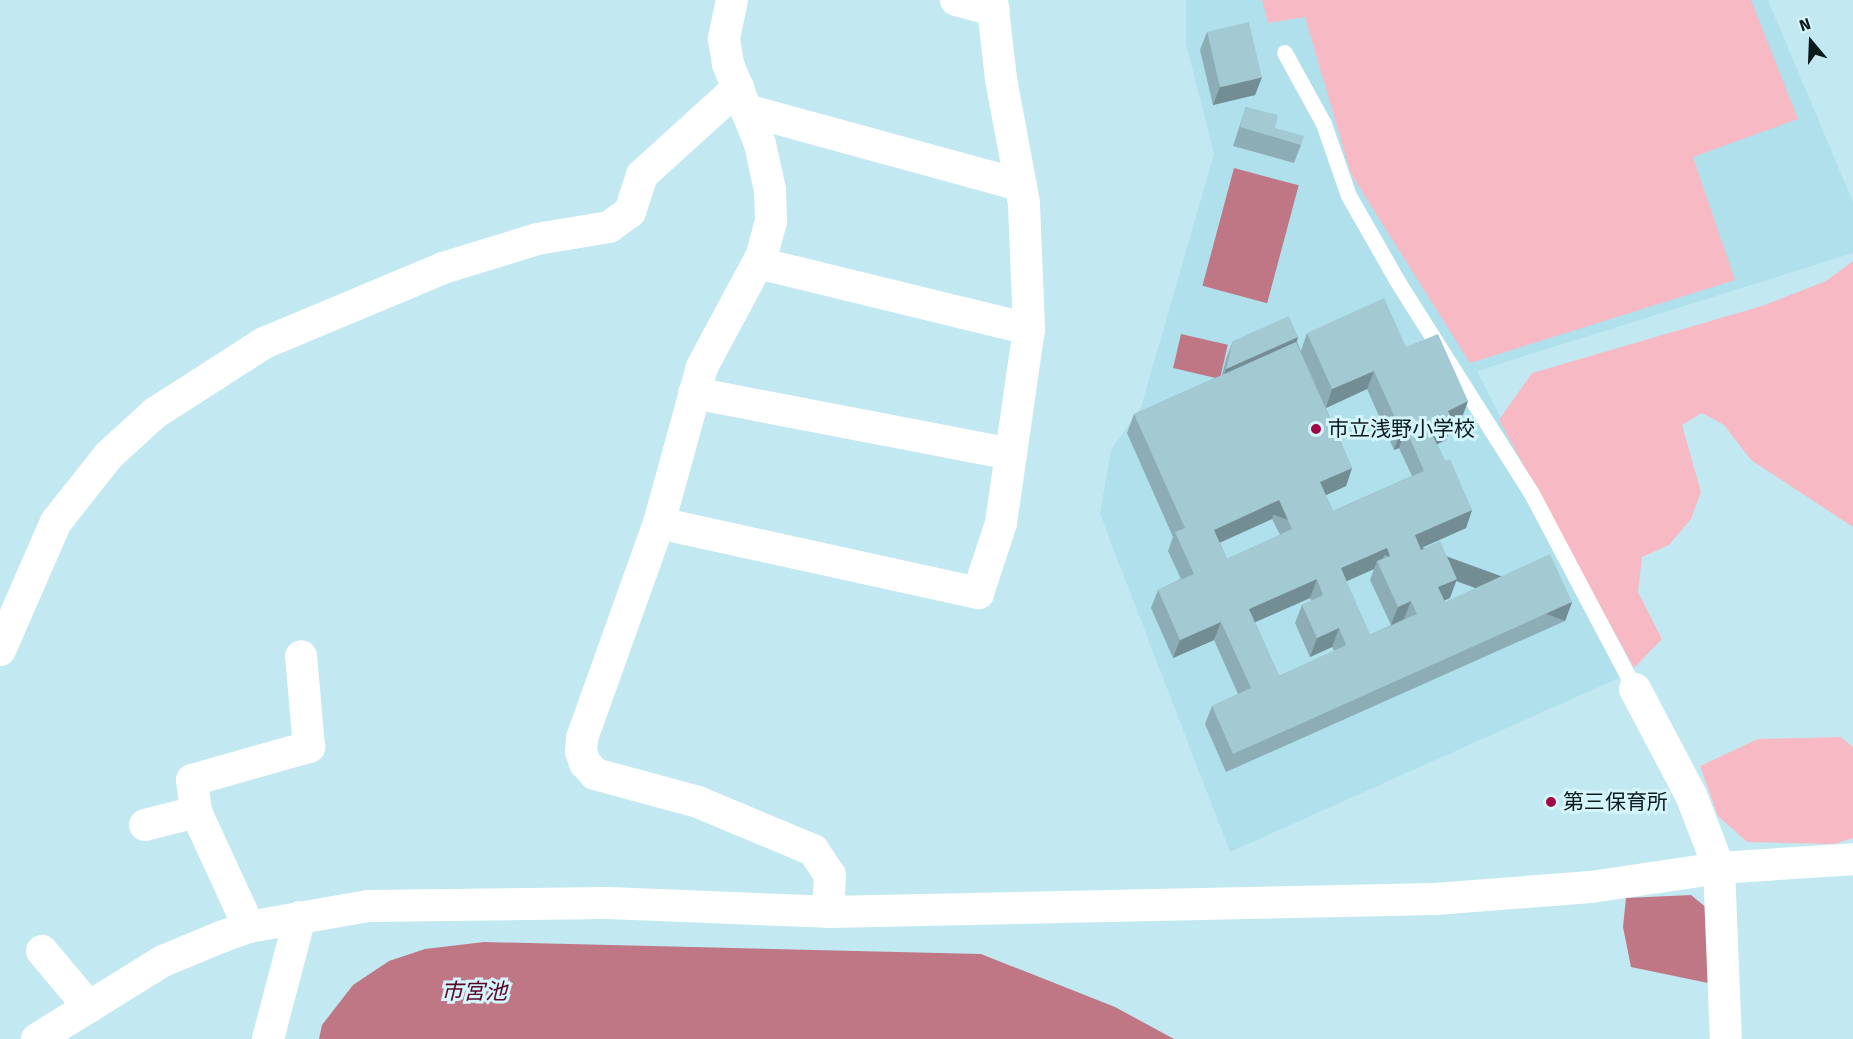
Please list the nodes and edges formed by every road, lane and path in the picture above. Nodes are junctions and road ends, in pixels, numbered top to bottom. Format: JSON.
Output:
{"nodes":[{"id":1,"x":732,"y":0,"type":"edge"},
{"id":2,"x":956,"y":0,"type":"edge"},
{"id":3,"x":993,"y":5,"type":"edge"},
{"id":4,"x":1285,"y":53,"type":"dead end"},
{"id":5,"x":742,"y":99,"type":"junction"},
{"id":6,"x":1021,"y":185,"type":"junction"},
{"id":7,"x":758,"y":263,"type":"junction"},
{"id":8,"x":1029,"y":329,"type":"junction"},
{"id":9,"x":694,"y":393,"type":"junction"},
{"id":10,"x":1011,"y":454,"type":"junction"},
{"id":11,"x":659,"y":523,"type":"junction"},
{"id":12,"x":0,"y":650,"type":"edge"},
{"id":13,"x":301,"y":656,"type":"dead end"},
{"id":14,"x":1635,"y":689,"type":"joint"},
{"id":15,"x":196,"y":812,"type":"junction"},
{"id":16,"x":145,"y":825,"type":"dead end"},
{"id":17,"x":1853,"y":859,"type":"edge"},
{"id":18,"x":1719,"y":868,"type":"junction"},
{"id":19,"x":828,"y":912,"type":"junction"},
{"id":20,"x":300,"y":917,"type":"junction"},
{"id":21,"x":249,"y":927,"type":"junction"},
{"id":22,"x":42,"y":951,"type":"dead end"},
{"id":23,"x":89,"y":1007,"type":"junction"},
{"id":24,"x":37,"y":1039,"type":"edge"},
{"id":25,"x":268,"y":1039,"type":"edge"},
{"id":26,"x":1726,"y":1039,"type":"edge"}],
"edges":[{"from":1,"to":5,"type":"street"},
{"from":2,"to":3,"type":"street"},
{"from":3,"to":6,"type":"street"},
{"from":4,"to":14,"type":"lane"},
{"from":5,"to":6,"type":"street"},
{"from":5,"to":7,"type":"street"},
{"from":5,"to":12,"type":"street"},
{"from":6,"to":8,"type":"street"},
{"from":7,"to":8,"type":"street"},
{"from":7,"to":9,"type":"street"},
{"from":8,"to":10,"type":"street"},
{"from":9,"to":10,"type":"street"},
{"from":9,"to":11,"type":"street"},
{"from":10,"to":11,"type":"street"},
{"from":11,"to":19,"type":"street"},
{"from":13,"to":15,"type":"street"},
{"from":14,"to":18,"type":"street"},
{"from":15,"to":16,"type":"street"},
{"from":15,"to":21,"type":"street"},
{"from":17,"to":18,"type":"street"},
{"from":18,"to":19,"type":"street"},
{"from":18,"to":26,"type":"street"},
{"from":19,"to":20,"type":"street"},
{"from":20,"to":21,"type":"street"},
{"from":20,"to":25,"type":"street"},
{"from":21,"to":23,"type":"street"},
{"from":22,"to":23,"type":"street"},
{"from":23,"to":24,"type":"street"}]}
